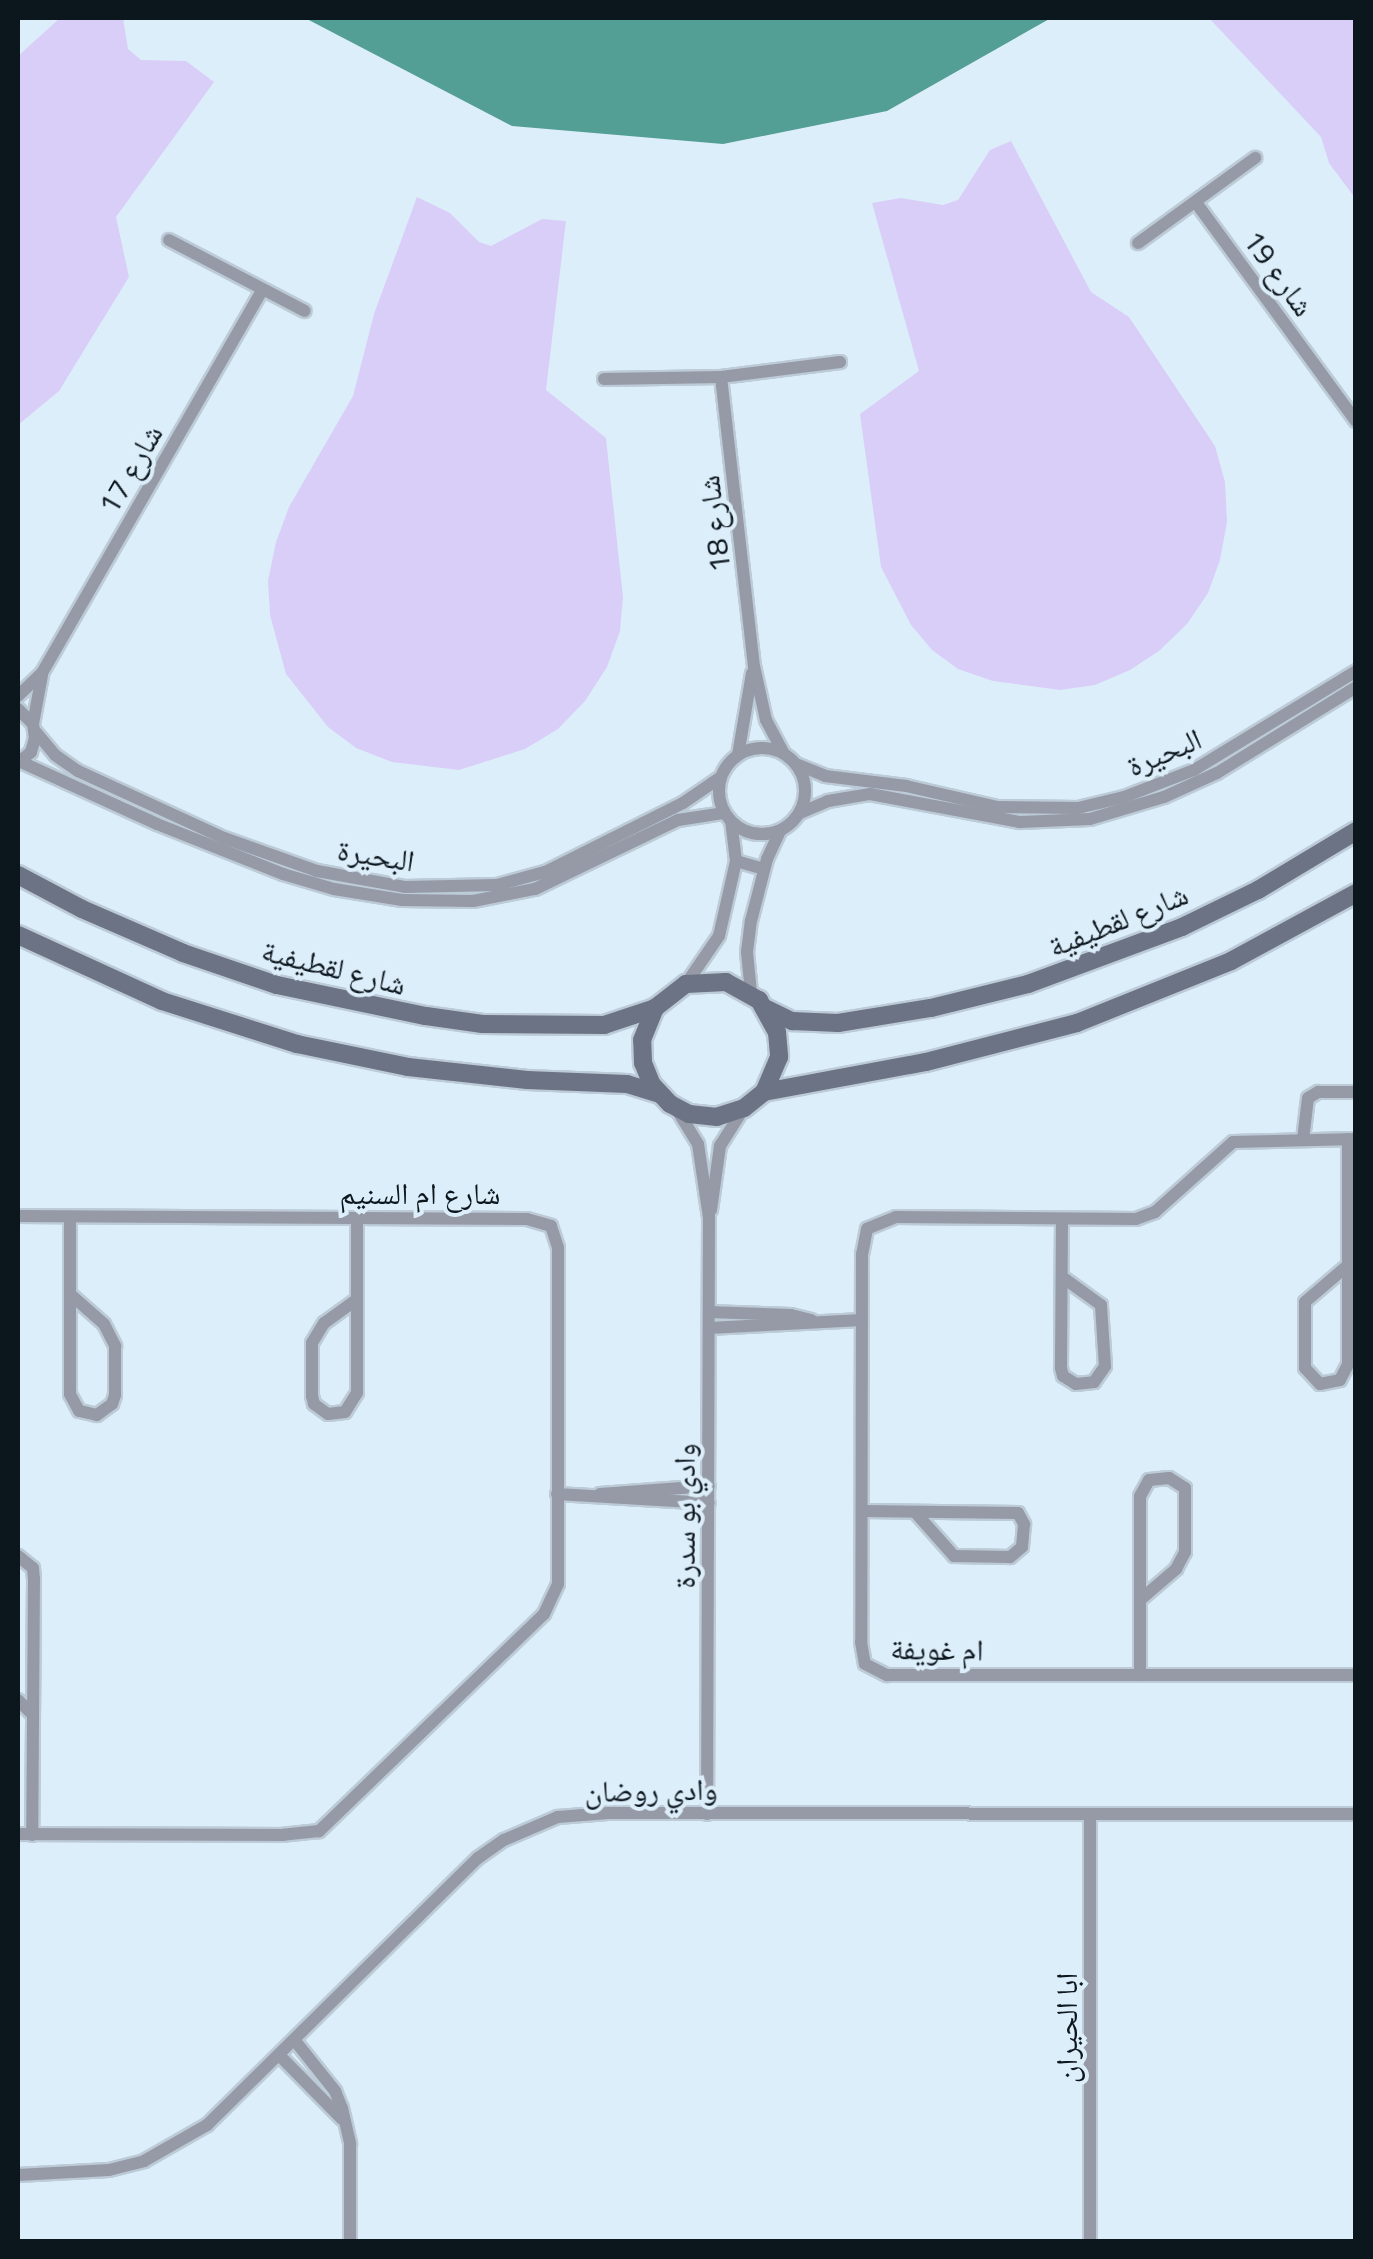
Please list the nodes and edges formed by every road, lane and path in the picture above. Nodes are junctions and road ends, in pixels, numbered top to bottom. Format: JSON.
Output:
{"nodes":[{"id":1,"x":1255,"y":158,"type":"dead end"},
{"id":2,"x":1197,"y":204,"type":"junction"},
{"id":3,"x":169,"y":240,"type":"dead end"},
{"id":4,"x":1138,"y":244,"type":"dead end"},
{"id":5,"x":262,"y":290,"type":"junction"},
{"id":6,"x":305,"y":310,"type":"dead end"},
{"id":7,"x":840,"y":362,"type":"dead end"},
{"id":8,"x":604,"y":378,"type":"dead end"},
{"id":9,"x":721,"y":378,"type":"junction"},
{"id":10,"x":1356,"y":421,"type":"edge"},
{"id":11,"x":754,"y":666,"type":"junction"},
{"id":12,"x":1356,"y":671,"type":"edge"},
{"id":13,"x":42,"y":673,"type":"junction"},
{"id":14,"x":1356,"y":687,"type":"edge"},
{"id":15,"x":18,"y":696,"type":"edge"},
{"id":16,"x":18,"y":709,"type":"edge"},
{"id":17,"x":1298,"y":718,"type":"junction"},
{"id":18,"x":34,"y":728,"type":"junction"},
{"id":19,"x":784,"y":754,"type":"junction"},
{"id":20,"x":738,"y":755,"type":"junction"},
{"id":21,"x":19,"y":763,"type":"edge"},
{"id":22,"x":796,"y":764,"type":"junction"},
{"id":23,"x":721,"y":778,"type":"junction"},
{"id":24,"x":990,"y":812,"type":"junction"},
{"id":25,"x":800,"y":813,"type":"junction"},
{"id":26,"x":728,"y":817,"type":"junction"},
{"id":27,"x":178,"y":826,"type":"junction"},
{"id":28,"x":780,"y":831,"type":"junction"},
{"id":29,"x":1356,"y":831,"type":"edge"},
{"id":30,"x":595,"y":856,"type":"junction"},
{"id":31,"x":736,"y":862,"type":"junction"},
{"id":32,"x":764,"y":869,"type":"junction"},
{"id":33,"x":18,"y":874,"type":"edge"},
{"id":34,"x":1356,"y":892,"type":"edge"},
{"id":35,"x":724,"y":916,"type":"junction"},
{"id":36,"x":751,"y":921,"type":"junction"},
{"id":37,"x":18,"y":936,"type":"edge"},
{"id":38,"x":686,"y":984,"type":"junction"},
{"id":39,"x":750,"y":993,"type":"junction"},
{"id":40,"x":655,"y":1008,"type":"junction"},
{"id":41,"x":766,"y":1009,"type":"junction"},
{"id":42,"x":764,"y":1092,"type":"junction"},
{"id":43,"x":1356,"y":1092,"type":"edge"},
{"id":44,"x":658,"y":1094,"type":"junction"},
{"id":45,"x":676,"y":1108,"type":"junction"},
{"id":46,"x":744,"y":1108,"type":"junction"},
{"id":47,"x":1303,"y":1139,"type":"junction"},
{"id":48,"x":1352,"y":1140,"type":"edge"},
{"id":49,"x":18,"y":1216,"type":"edge"},
{"id":50,"x":70,"y":1216,"type":"junction"},
{"id":51,"x":356,"y":1218,"type":"junction"},
{"id":52,"x":709,"y":1218,"type":"junction"},
{"id":53,"x":1062,"y":1220,"type":"junction"},
{"id":54,"x":1348,"y":1266,"type":"junction"},
{"id":55,"x":1062,"y":1277,"type":"junction"},
{"id":56,"x":70,"y":1294,"type":"junction"},
{"id":57,"x":356,"y":1300,"type":"junction"},
{"id":58,"x":709,"y":1312,"type":"junction"},
{"id":59,"x":862,"y":1320,"type":"junction"},
{"id":60,"x":813,"y":1321,"type":"junction"},
{"id":61,"x":709,"y":1328,"type":"junction"},
{"id":62,"x":709,"y":1486,"type":"junction"},
{"id":63,"x":557,"y":1494,"type":"junction"},
{"id":64,"x":597,"y":1494,"type":"junction"},
{"id":65,"x":709,"y":1503,"type":"junction"},
{"id":66,"x":864,"y":1511,"type":"junction"},
{"id":67,"x":914,"y":1512,"type":"junction"},
{"id":68,"x":18,"y":1556,"type":"edge"},
{"id":69,"x":1140,"y":1600,"type":"junction"},
{"id":70,"x":1140,"y":1675,"type":"junction"},
{"id":71,"x":1356,"y":1675,"type":"edge"},
{"id":72,"x":18,"y":1700,"type":"edge"},
{"id":73,"x":33,"y":1715,"type":"junction"},
{"id":74,"x":708,"y":1814,"type":"junction"},
{"id":75,"x":1090,"y":1814,"type":"junction"},
{"id":76,"x":1356,"y":1814,"type":"edge"},
{"id":77,"x":25,"y":1834,"type":"edge"},
{"id":78,"x":296,"y":2042,"type":"junction"},
{"id":79,"x":281,"y":2057,"type":"junction"},
{"id":80,"x":346,"y":2123,"type":"junction"},
{"id":81,"x":18,"y":2175,"type":"edge"},
{"id":82,"x":350,"y":2242,"type":"edge"},
{"id":83,"x":1090,"y":2242,"type":"edge"}],
"edges":[{"from":1,"to":2,"type":"street"},
{"from":2,"to":4,"type":"street"},
{"from":2,"to":10,"type":"street","name":"شارع 19"},
{"from":3,"to":5,"type":"street"},
{"from":5,"to":6,"type":"street"},
{"from":5,"to":13,"type":"street","name":"شارع 17"},
{"from":7,"to":9,"type":"street"},
{"from":8,"to":9,"type":"street"},
{"from":9,"to":11,"type":"street","name":"شارع 18"},
{"from":11,"to":19,"type":"street","name":"شارع 18"},
{"from":11,"to":20,"type":"street","name":"شارع 18"},
{"from":12,"to":17,"type":"street","name":"البحيرة"},
{"from":13,"to":15,"type":"street","name":"شارع 17"},
{"from":13,"to":18,"type":"street","name":"شارع 17"},
{"from":14,"to":17,"type":"street","name":"البحيرة"},
{"from":16,"to":18,"type":"street","name":"البحيرة"},
{"from":17,"to":24,"type":"street","name":"البحيرة"},
{"from":18,"to":21,"type":"street","name":"شارع 17"},
{"from":18,"to":27,"type":"street","name":"البحيرة"},
{"from":19,"to":20,"type":"street"},
{"from":19,"to":22,"type":"street"},
{"from":20,"to":23,"type":"street"},
{"from":21,"to":27,"type":"street","name":"البحيرة"},
{"from":22,"to":24,"type":"street","name":"البحيرة"},
{"from":22,"to":25,"type":"street"},
{"from":23,"to":26,"type":"street"},
{"from":23,"to":30,"type":"street","name":"البحيرة"},
{"from":24,"to":25,"type":"street","name":"البحيرة"},
{"from":25,"to":28,"type":"street"},
{"from":26,"to":28,"type":"street"},
{"from":26,"to":30,"type":"street","name":"البحيرة"},
{"from":26,"to":31,"type":"street"},
{"from":27,"to":30,"type":"street","name":"البحيرة"},
{"from":28,"to":32,"type":"street"},
{"from":29,"to":41,"type":"street","name":"شارع لقطيفية"},
{"from":31,"to":32,"type":"street"},
{"from":31,"to":35,"type":"street"},
{"from":32,"to":36,"type":"street"},
{"from":33,"to":40,"type":"street","name":"شارع لقطيفية"},
{"from":34,"to":42,"type":"street"},
{"from":35,"to":36,"type":"street"},
{"from":35,"to":38,"type":"street"},
{"from":36,"to":39,"type":"street"},
{"from":37,"to":44,"type":"street"},
{"from":38,"to":39,"type":"street"},
{"from":38,"to":40,"type":"street"},
{"from":39,"to":41,"type":"street"},
{"from":40,"to":44,"type":"street"},
{"from":41,"to":42,"type":"street"},
{"from":42,"to":46,"type":"street"},
{"from":43,"to":47,"type":"street"},
{"from":44,"to":45,"type":"street"},
{"from":45,"to":46,"type":"street"},
{"from":45,"to":52,"type":"street","name":"وادي بو سدرة"},
{"from":46,"to":52,"type":"street","name":"وادي بو سدرة"},
{"from":47,"to":48,"type":"street","name":"ام غويفة"},
{"from":47,"to":53,"type":"street","name":"ام غويفة"},
{"from":48,"to":54,"type":"street"},
{"from":49,"to":50,"type":"street","name":"شارع ام السنيم"},
{"from":50,"to":51,"type":"street","name":"شارع ام السنيم"},
{"from":50,"to":56,"type":"street"},
{"from":51,"to":57,"type":"street"},
{"from":51,"to":63,"type":"street","name":"شارع ام السنيم"},
{"from":52,"to":58,"type":"street","name":"وادي بو سدرة"},
{"from":53,"to":55,"type":"street"},
{"from":53,"to":59,"type":"street","name":"ام غويفة"},
{"from":54,"to":54,"type":"street"},
{"from":55,"to":55,"type":"street"},
{"from":56,"to":56,"type":"street"},
{"from":57,"to":57,"type":"street"},
{"from":58,"to":60,"type":"street"},
{"from":58,"to":61,"type":"street","name":"وادي بو سدرة"},
{"from":59,"to":60,"type":"street"},
{"from":59,"to":66,"type":"street","name":"ام غويفة"},
{"from":60,"to":61,"type":"street"},
{"from":61,"to":62,"type":"street","name":"وادي بو سدرة"},
{"from":62,"to":64,"type":"street"},
{"from":62,"to":65,"type":"street","name":"وادي بو سدرة"},
{"from":63,"to":64,"type":"street"},
{"from":63,"to":77,"type":"street","name":"شارع ام السنيم"},
{"from":64,"to":65,"type":"street"},
{"from":65,"to":74,"type":"street","name":"وادي بو سدرة"},
{"from":66,"to":67,"type":"street"},
{"from":66,"to":70,"type":"street","name":"ام غويفة"},
{"from":67,"to":67,"type":"street"},
{"from":68,"to":73,"type":"street"},
{"from":69,"to":69,"type":"street"},
{"from":69,"to":70,"type":"street"},
{"from":70,"to":71,"type":"street","name":"ام غويفة"},
{"from":72,"to":73,"type":"street"},
{"from":73,"to":77,"type":"street"},
{"from":74,"to":75,"type":"street","name":"وادي روضان"},
{"from":74,"to":78,"type":"street","name":"وادي روضان"},
{"from":75,"to":76,"type":"street","name":"وادي روضان"},
{"from":75,"to":83,"type":"street","name":"ابا الحيران"},
{"from":78,"to":79,"type":"street","name":"وادي روضان"},
{"from":78,"to":80,"type":"street"},
{"from":79,"to":80,"type":"street"},
{"from":79,"to":81,"type":"street","name":"وادي روضان"},
{"from":80,"to":82,"type":"street"}]}
